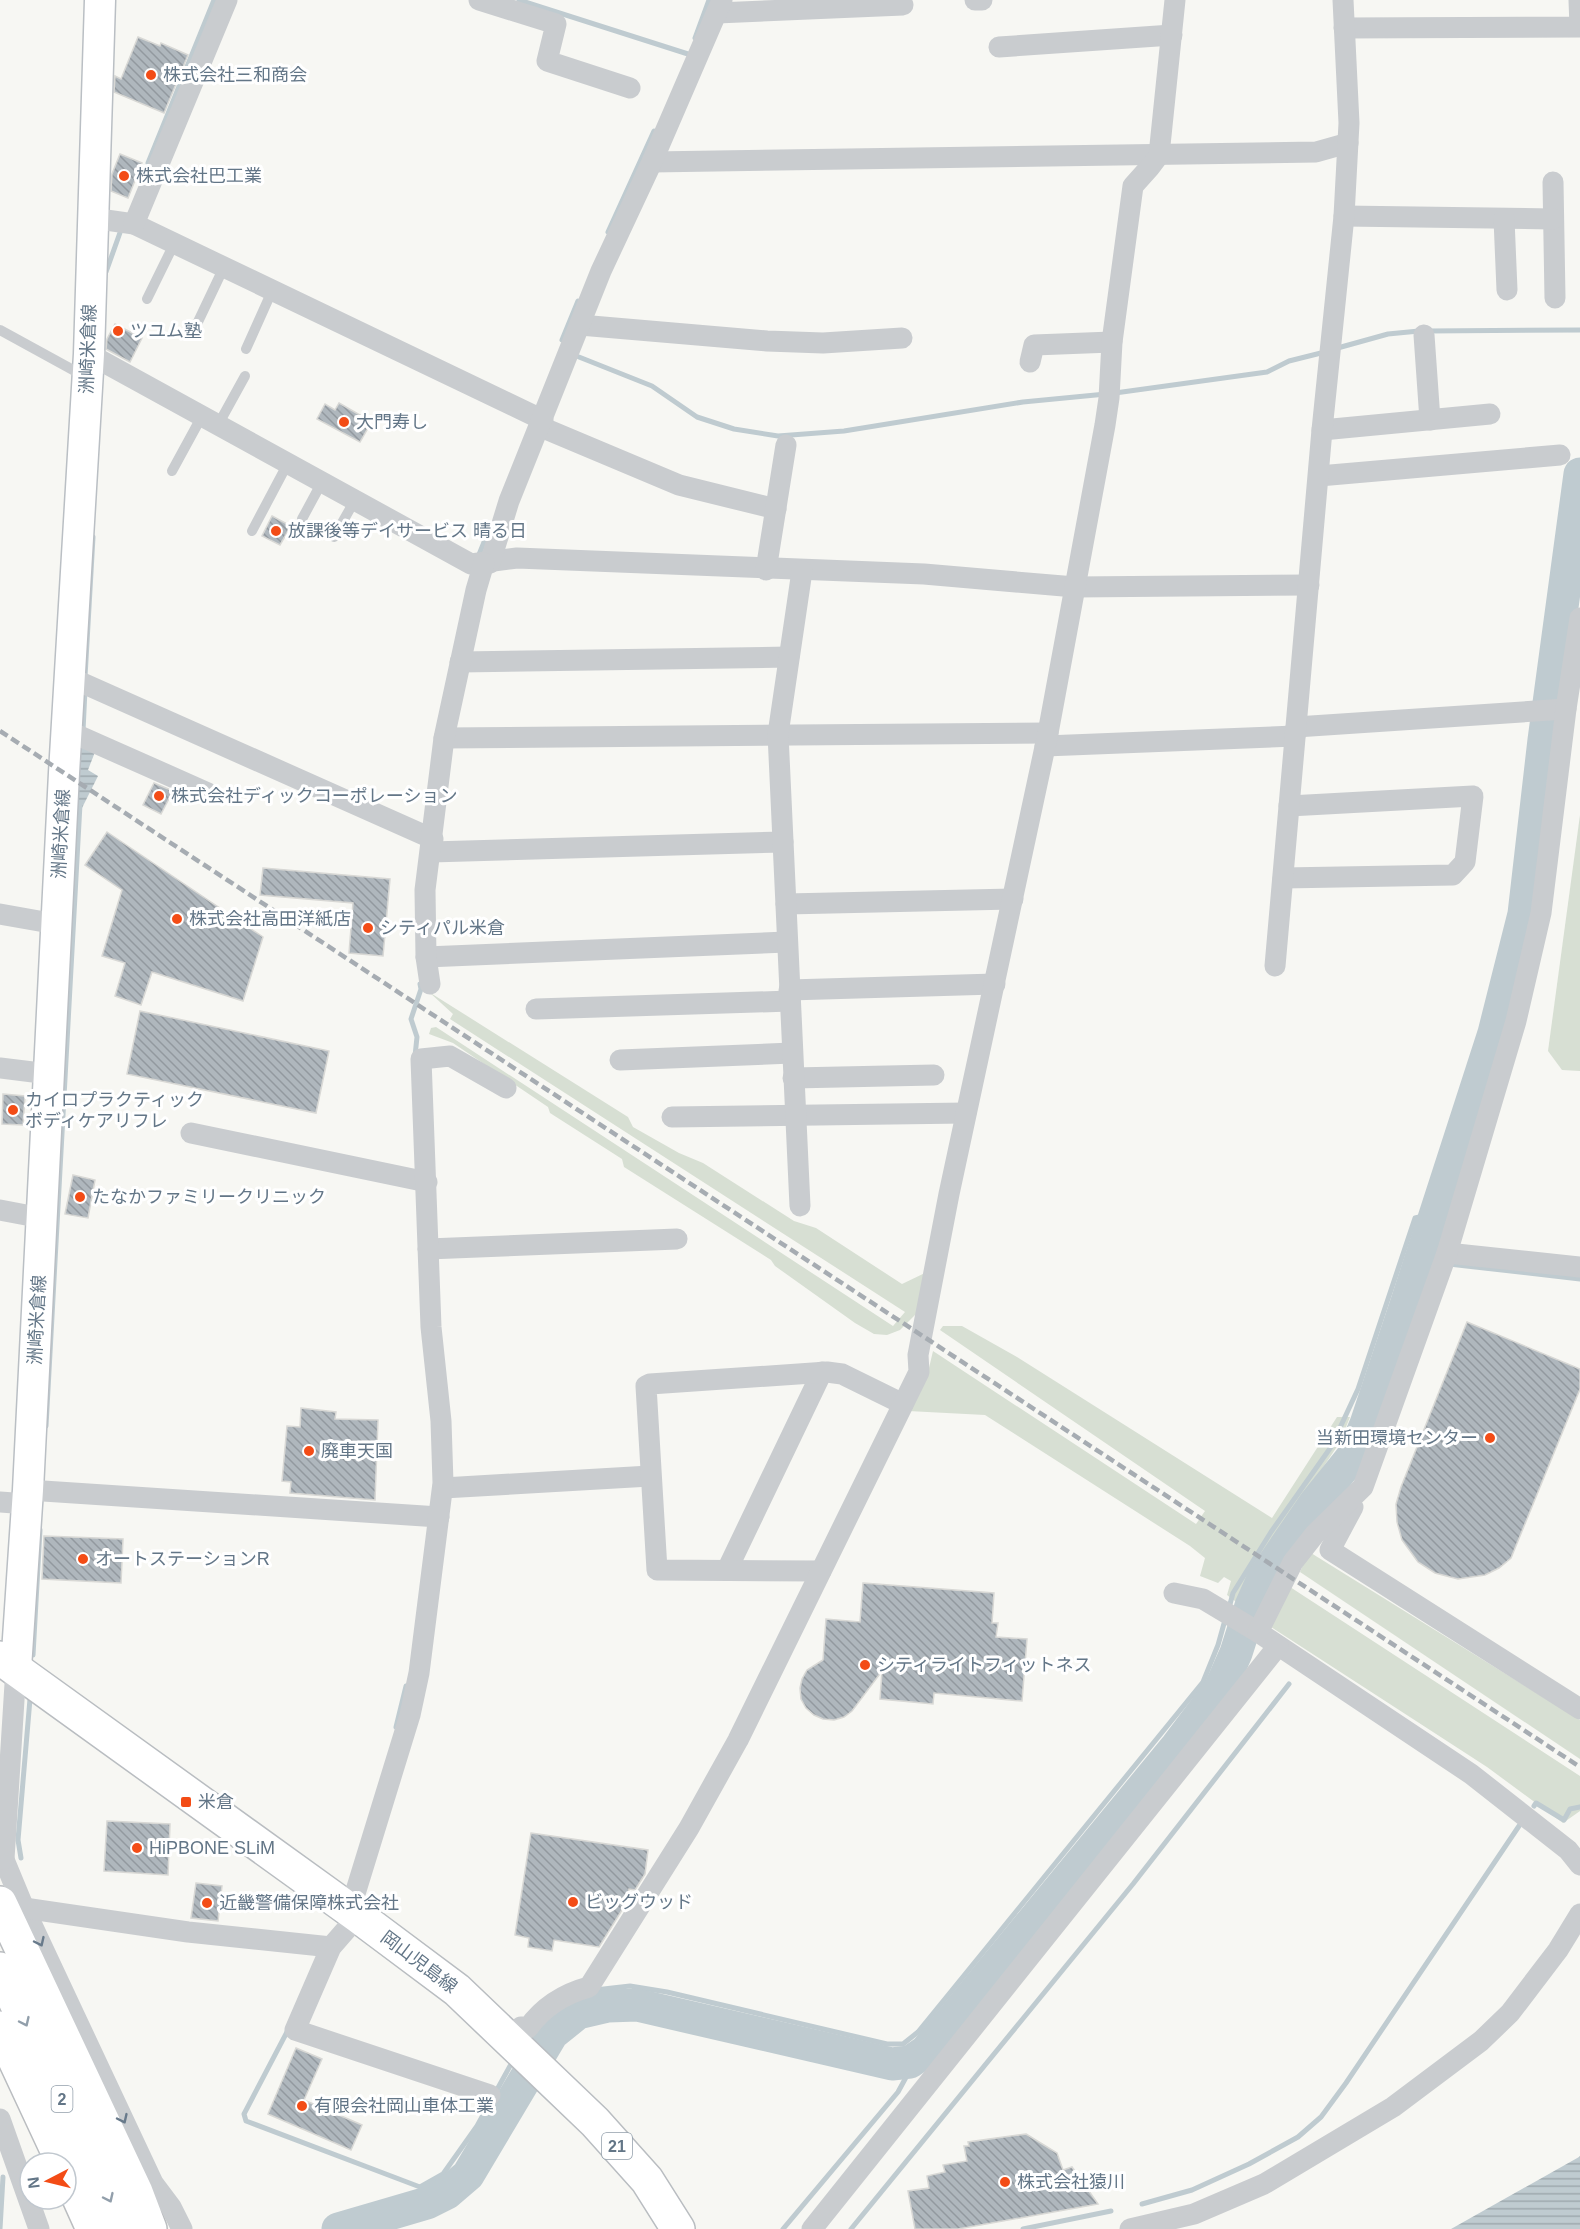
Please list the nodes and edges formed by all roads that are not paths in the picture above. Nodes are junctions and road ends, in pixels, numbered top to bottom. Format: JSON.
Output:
{"nodes":[{"id":1,"x":100,"y":0,"type":"edge"},
{"id":2,"x":227,"y":0,"type":"edge"},
{"id":3,"x":479,"y":0,"type":"edge"},
{"id":4,"x":975,"y":0,"type":"edge"},
{"id":5,"x":982,"y":0,"type":"edge"},
{"id":6,"x":1176,"y":0,"type":"edge"},
{"id":7,"x":1343,"y":0,"type":"edge"},
{"id":8,"x":1579,"y":0,"type":"edge"},
{"id":9,"x":903,"y":5,"type":"dead end"},
{"id":10,"x":720,"y":7,"type":"edge"},
{"id":11,"x":1344,"y":28,"type":"junction"},
{"id":12,"x":1172,"y":35,"type":"junction"},
{"id":13,"x":999,"y":47,"type":"dead end"},
{"id":14,"x":630,"y":88,"type":"dead end"},
{"id":15,"x":1348,"y":143,"type":"junction"},
{"id":16,"x":1159,"y":154,"type":"junction"},
{"id":17,"x":652,"y":162,"type":"junction"},
{"id":18,"x":1553,"y":182,"type":"dead end"},
{"id":19,"x":1344,"y":216,"type":"junction"},
{"id":20,"x":1504,"y":219,"type":"junction"},
{"id":21,"x":1553,"y":219,"type":"junction"},
{"id":22,"x":119,"y":222,"type":"junction"},
{"id":23,"x":174,"y":244,"type":"junction"},
{"id":24,"x":224,"y":267,"type":"junction"},
{"id":25,"x":1507,"y":290,"type":"dead end"},
{"id":26,"x":272,"y":291,"type":"junction"},
{"id":27,"x":1555,"y":298,"type":"dead end"},
{"id":28,"x":147,"y":299,"type":"dead end"},
{"id":29,"x":580,"y":325,"type":"junction"},
{"id":30,"x":196,"y":326,"type":"dead end"},
{"id":31,"x":0,"y":330,"type":"edge"},
{"id":32,"x":1424,"y":335,"type":"dead end"},
{"id":33,"x":902,"y":338,"type":"dead end"},
{"id":34,"x":1112,"y":342,"type":"junction"},
{"id":35,"x":246,"y":349,"type":"dead end"},
{"id":36,"x":1030,"y":362,"type":"dead end"},
{"id":37,"x":88,"y":366,"type":"junction"},
{"id":38,"x":245,"y":376,"type":"dead end"},
{"id":39,"x":1490,"y":414,"type":"dead end"},
{"id":40,"x":538,"y":420,"type":"junction"},
{"id":41,"x":1430,"y":420,"type":"junction"},
{"id":42,"x":210,"y":421,"type":"junction"},
{"id":43,"x":1322,"y":430,"type":"junction"},
{"id":44,"x":786,"y":445,"type":"dead end"},
{"id":45,"x":1560,"y":455,"type":"dead end"},
{"id":46,"x":288,"y":463,"type":"junction"},
{"id":47,"x":172,"y":471,"type":"dead end"},
{"id":48,"x":1319,"y":476,"type":"junction"},
{"id":49,"x":322,"y":482,"type":"junction"},
{"id":50,"x":355,"y":500,"type":"junction"},
{"id":51,"x":776,"y":509,"type":"junction"},
{"id":52,"x":302,"y":519,"type":"dead end"},
{"id":53,"x":252,"y":531,"type":"dead end"},
{"id":54,"x":334,"y":537,"type":"dead end"},
{"id":55,"x":487,"y":563,"type":"junction"},
{"id":56,"x":766,"y":570,"type":"junction"},
{"id":57,"x":802,"y":571,"type":"junction"},
{"id":58,"x":1310,"y":585,"type":"junction"},
{"id":59,"x":1074,"y":587,"type":"junction"},
{"id":60,"x":1580,"y":618,"type":"edge"},
{"id":61,"x":789,"y":657,"type":"junction"},
{"id":62,"x":460,"y":662,"type":"junction"},
{"id":63,"x":79,"y":682,"type":"junction"},
{"id":64,"x":1562,"y":709,"type":"junction"},
{"id":65,"x":1296,"y":732,"type":"junction"},
{"id":66,"x":76,"y":734,"type":"junction"},
{"id":67,"x":778,"y":734,"type":"junction"},
{"id":68,"x":444,"y":738,"type":"junction"},
{"id":69,"x":1046,"y":739,"type":"junction"},
{"id":70,"x":208,"y":793,"type":"dead end"},
{"id":71,"x":1289,"y":806,"type":"junction"},
{"id":72,"x":783,"y":842,"type":"junction"},
{"id":73,"x":432,"y":846,"type":"junction"},
{"id":74,"x":1283,"y":878,"type":"junction"},
{"id":75,"x":1012,"y":899,"type":"junction"},
{"id":76,"x":786,"y":904,"type":"junction"},
{"id":77,"x":0,"y":914,"type":"edge"},
{"id":78,"x":56,"y":924,"type":"junction"},
{"id":79,"x":787,"y":942,"type":"junction"},
{"id":80,"x":426,"y":957,"type":"junction"},
{"id":81,"x":1275,"y":966,"type":"dead end"},
{"id":82,"x":430,"y":984,"type":"dead end"},
{"id":83,"x":994,"y":984,"type":"junction"},
{"id":84,"x":790,"y":996,"type":"junction"},
{"id":85,"x":536,"y":1009,"type":"dead end"},
{"id":86,"x":792,"y":1053,"type":"junction"},
{"id":87,"x":620,"y":1060,"type":"dead end"},
{"id":88,"x":0,"y":1068,"type":"edge"},
{"id":89,"x":49,"y":1074,"type":"junction"},
{"id":90,"x":934,"y":1075,"type":"dead end"},
{"id":91,"x":793,"y":1078,"type":"junction"},
{"id":92,"x":506,"y":1088,"type":"dead end"},
{"id":93,"x":966,"y":1113,"type":"junction"},
{"id":94,"x":795,"y":1116,"type":"junction"},
{"id":95,"x":672,"y":1117,"type":"dead end"},
{"id":96,"x":191,"y":1133,"type":"dead end"},
{"id":97,"x":421,"y":1181,"type":"junction"},
{"id":98,"x":800,"y":1206,"type":"dead end"},
{"id":99,"x":0,"y":1210,"type":"edge"},
{"id":100,"x":42,"y":1218,"type":"junction"},
{"id":101,"x":677,"y":1239,"type":"dead end"},
{"id":102,"x":428,"y":1248,"type":"junction"},
{"id":103,"x":1444,"y":1261,"type":"junction"},
{"id":104,"x":1580,"y":1267,"type":"edge"},
{"id":105,"x":822,"y":1372,"type":"junction"},
{"id":106,"x":903,"y":1404,"type":"junction"},
{"id":107,"x":650,"y":1476,"type":"junction"},
{"id":108,"x":443,"y":1488,"type":"junction"},
{"id":109,"x":1363,"y":1488,"type":"junction"},
{"id":110,"x":18,"y":1498,"type":"edge"},
{"id":111,"x":433,"y":1517,"type":"junction"},
{"id":112,"x":727,"y":1570,"type":"junction"},
{"id":113,"x":821,"y":1571,"type":"junction"},
{"id":114,"x":1174,"y":1593,"type":"dead end"},
{"id":115,"x":1256,"y":1631,"type":"junction"},
{"id":116,"x":1278,"y":1646,"type":"junction"},
{"id":117,"x":8,"y":1663,"type":"edge"},
{"id":118,"x":1580,"y":1709,"type":"edge"},
{"id":119,"x":2,"y":1854,"type":"edge"},
{"id":120,"x":1580,"y":1865,"type":"edge"},
{"id":121,"x":354,"y":1913,"type":"junction"},
{"id":122,"x":1580,"y":1914,"type":"edge"},
{"id":123,"x":13,"y":1915,"type":"edge"},
{"id":124,"x":327,"y":1947,"type":"junction"},
{"id":125,"x":0,"y":1969,"type":"edge"},
{"id":126,"x":0,"y":2028,"type":"edge"},
{"id":127,"x":527,"y":2056,"type":"junction"},
{"id":128,"x":0,"y":2077,"type":"edge"},
{"id":129,"x":490,"y":2095,"type":"dead end"},
{"id":130,"x":0,"y":2119,"type":"edge"},
{"id":131,"x":34,"y":2151,"type":"edge"},
{"id":132,"x":57,"y":2151,"type":"edge"},
{"id":133,"x":78,"y":2196,"type":"edge"},
{"id":134,"x":63,"y":2211,"type":"edge"},
{"id":135,"x":39,"y":2229,"type":"edge"},
{"id":136,"x":71,"y":2229,"type":"edge"},
{"id":137,"x":93,"y":2229,"type":"edge"},
{"id":138,"x":123,"y":2229,"type":"edge"},
{"id":139,"x":150,"y":2229,"type":"edge"},
{"id":140,"x":182,"y":2229,"type":"edge"},
{"id":141,"x":678,"y":2229,"type":"edge"},
{"id":142,"x":812,"y":2229,"type":"edge"},
{"id":143,"x":1130,"y":2229,"type":"edge"}],
"edges":[{"from":1,"to":22,"type":"main road","name":"洲崎米倉線"},
{"from":2,"to":22,"type":"street"},
{"from":3,"to":14,"type":"street"},
{"from":4,"to":5,"type":"street"},
{"from":6,"to":12,"type":"street"},
{"from":7,"to":11,"type":"street"},
{"from":8,"to":11,"type":"street"},
{"from":9,"to":10,"type":"street"},
{"from":10,"to":17,"type":"street"},
{"from":11,"to":15,"type":"street"},
{"from":12,"to":13,"type":"street"},
{"from":12,"to":16,"type":"street"},
{"from":15,"to":16,"type":"street"},
{"from":15,"to":19,"type":"street"},
{"from":16,"to":17,"type":"street"},
{"from":16,"to":34,"type":"street"},
{"from":17,"to":29,"type":"street"},
{"from":18,"to":21,"type":"street"},
{"from":19,"to":20,"type":"street"},
{"from":19,"to":43,"type":"street"},
{"from":20,"to":21,"type":"street"},
{"from":20,"to":25,"type":"street"},
{"from":21,"to":27,"type":"street"},
{"from":22,"to":23,"type":"street"},
{"from":22,"to":37,"type":"main road","name":"洲崎米倉線"},
{"from":23,"to":24,"type":"street"},
{"from":23,"to":28,"type":"lane"},
{"from":24,"to":26,"type":"street"},
{"from":24,"to":30,"type":"lane"},
{"from":26,"to":35,"type":"lane"},
{"from":26,"to":40,"type":"street"},
{"from":29,"to":33,"type":"street"},
{"from":29,"to":40,"type":"street"},
{"from":31,"to":37,"type":"lane"},
{"from":32,"to":41,"type":"street"},
{"from":34,"to":36,"type":"street"},
{"from":34,"to":59,"type":"street"},
{"from":37,"to":42,"type":"street"},
{"from":37,"to":63,"type":"main road","name":"洲崎米倉線"},
{"from":38,"to":42,"type":"lane"},
{"from":39,"to":41,"type":"street"},
{"from":40,"to":51,"type":"street"},
{"from":40,"to":55,"type":"street"},
{"from":41,"to":43,"type":"street"},
{"from":42,"to":46,"type":"street"},
{"from":42,"to":47,"type":"lane"},
{"from":43,"to":48,"type":"street"},
{"from":44,"to":51,"type":"street"},
{"from":45,"to":48,"type":"street"},
{"from":46,"to":49,"type":"street"},
{"from":46,"to":53,"type":"lane"},
{"from":48,"to":58,"type":"street"},
{"from":49,"to":50,"type":"street"},
{"from":49,"to":52,"type":"lane"},
{"from":50,"to":54,"type":"lane"},
{"from":50,"to":55,"type":"street"},
{"from":51,"to":56,"type":"street"},
{"from":55,"to":56,"type":"street"},
{"from":55,"to":62,"type":"street"},
{"from":56,"to":57,"type":"street"},
{"from":57,"to":59,"type":"street"},
{"from":57,"to":61,"type":"street"},
{"from":58,"to":59,"type":"street"},
{"from":58,"to":65,"type":"street"},
{"from":59,"to":69,"type":"street"},
{"from":60,"to":64,"type":"street"},
{"from":61,"to":62,"type":"street"},
{"from":61,"to":67,"type":"street"},
{"from":62,"to":68,"type":"street"},
{"from":63,"to":66,"type":"main road","name":"洲崎米倉線"},
{"from":63,"to":73,"type":"street"},
{"from":64,"to":65,"type":"street"},
{"from":64,"to":103,"type":"street"},
{"from":65,"to":69,"type":"street"},
{"from":65,"to":71,"type":"street"},
{"from":66,"to":70,"type":"street"},
{"from":66,"to":78,"type":"main road","name":"洲崎米倉線"},
{"from":67,"to":68,"type":"street"},
{"from":67,"to":69,"type":"street"},
{"from":67,"to":72,"type":"street"},
{"from":68,"to":73,"type":"street"},
{"from":69,"to":75,"type":"street"},
{"from":71,"to":74,"type":"street"},
{"from":71,"to":74,"type":"street"},
{"from":72,"to":73,"type":"street"},
{"from":72,"to":76,"type":"street"},
{"from":73,"to":80,"type":"street"},
{"from":74,"to":81,"type":"street"},
{"from":75,"to":76,"type":"street"},
{"from":75,"to":83,"type":"street"},
{"from":76,"to":79,"type":"street"},
{"from":77,"to":78,"type":"street"},
{"from":78,"to":89,"type":"main road","name":"洲崎米倉線"},
{"from":79,"to":80,"type":"street"},
{"from":79,"to":84,"type":"street"},
{"from":80,"to":82,"type":"street"},
{"from":83,"to":84,"type":"street"},
{"from":83,"to":93,"type":"street"},
{"from":84,"to":85,"type":"street"},
{"from":84,"to":86,"type":"street"},
{"from":86,"to":87,"type":"street"},
{"from":86,"to":91,"type":"street"},
{"from":88,"to":89,"type":"street"},
{"from":89,"to":100,"type":"main road","name":"洲崎米倉線"},
{"from":90,"to":91,"type":"street"},
{"from":91,"to":94,"type":"street"},
{"from":92,"to":97,"type":"street"},
{"from":93,"to":94,"type":"street"},
{"from":93,"to":106,"type":"street"},
{"from":94,"to":95,"type":"street"},
{"from":94,"to":98,"type":"street"},
{"from":96,"to":97,"type":"street"},
{"from":97,"to":102,"type":"street"},
{"from":99,"to":100,"type":"street"},
{"from":100,"to":110,"type":"main road","name":"洲崎米倉線"},
{"from":101,"to":102,"type":"street"},
{"from":102,"to":108,"type":"street"},
{"from":103,"to":104,"type":"street"},
{"from":103,"to":109,"type":"street"},
{"from":105,"to":106,"type":"street"},
{"from":105,"to":107,"type":"street"},
{"from":105,"to":112,"type":"street"},
{"from":106,"to":113,"type":"street"},
{"from":107,"to":108,"type":"street"},
{"from":107,"to":112,"type":"street"},
{"from":108,"to":111,"type":"street"},
{"from":109,"to":115,"type":"street"},
{"from":109,"to":118,"type":"street"},
{"from":110,"to":111,"type":"street"},
{"from":110,"to":117,"type":"main road","name":"洲崎米倉線"},
{"from":111,"to":121,"type":"street"},
{"from":112,"to":113,"type":"street"},
{"from":113,"to":127,"type":"street"},
{"from":114,"to":115,"type":"street"},
{"from":115,"to":116,"type":"street"},
{"from":116,"to":120,"type":"street"},
{"from":116,"to":142,"type":"street"},
{"from":117,"to":119,"type":"street"},
{"from":117,"to":121,"type":"main road","name":"岡山児島線","number":"21"},
{"from":119,"to":123,"type":"street"},
{"from":121,"to":124,"type":"street"},
{"from":121,"to":127,"type":"main road","name":"岡山児島線","number":"21"},
{"from":122,"to":143,"type":"street"},
{"from":123,"to":124,"type":"street"},
{"from":123,"to":139,"type":"main road"},
{"from":123,"to":140,"type":"street","one_way":true},
{"from":124,"to":129,"type":"street"},
{"from":125,"to":138,"type":"main road","number":"2","one_way":true},
{"from":126,"to":132,"type":"main road","number":"2"},
{"from":127,"to":141,"type":"main road","name":"岡山児島線","number":"21"},
{"from":128,"to":131,"type":"main road"},
{"from":130,"to":135,"type":"street"},
{"from":133,"to":137,"type":"main road"},
{"from":134,"to":136,"type":"main road"}]}
